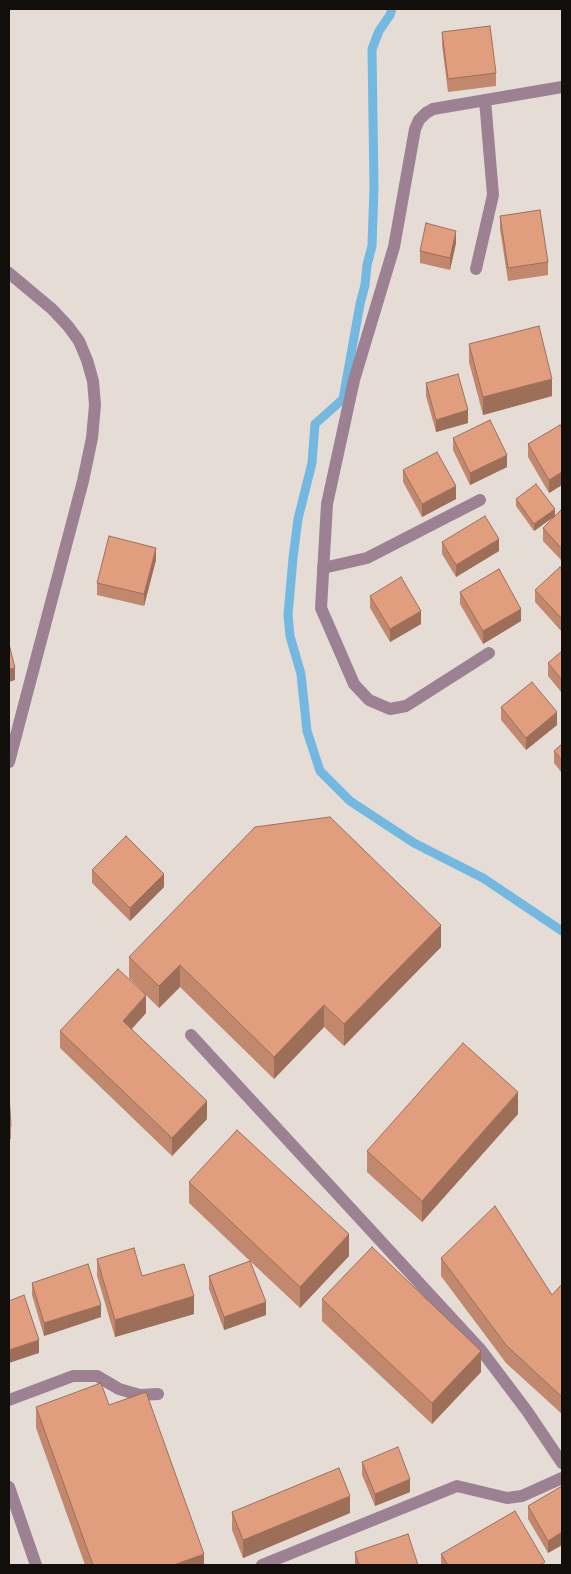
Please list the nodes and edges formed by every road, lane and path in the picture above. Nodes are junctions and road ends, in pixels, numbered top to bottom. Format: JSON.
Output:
{"nodes":[{"id":1,"x":562,"y":87,"type":"edge"},
{"id":2,"x":484,"y":100,"type":"junction"},
{"id":3,"x":476,"y":269,"type":"dead end"},
{"id":4,"x":9,"y":274,"type":"edge"},
{"id":5,"x":480,"y":500,"type":"dead end"},
{"id":6,"x":323,"y":568,"type":"junction"},
{"id":7,"x":489,"y":653,"type":"dead end"},
{"id":8,"x":9,"y":762,"type":"edge"},
{"id":9,"x":191,"y":1035,"type":"dead end"},
{"id":10,"x":158,"y":1394,"type":"dead end"},
{"id":11,"x":9,"y":1400,"type":"edge"},
{"id":12,"x":562,"y":1463,"type":"edge"},
{"id":13,"x":562,"y":1478,"type":"edge"},
{"id":14,"x":9,"y":1487,"type":"edge"},
{"id":15,"x":36,"y":1565,"type":"edge"},
{"id":16,"x":262,"y":1565,"type":"edge"}],
"edges":[{"from":1,"to":2,"type":"street"},
{"from":2,"to":3,"type":"street"},
{"from":2,"to":6,"type":"street"},
{"from":4,"to":8,"type":"street"},
{"from":5,"to":6,"type":"street"},
{"from":6,"to":7,"type":"street"},
{"from":9,"to":12,"type":"street"},
{"from":10,"to":11,"type":"street"},
{"from":13,"to":16,"type":"street"},
{"from":14,"to":15,"type":"street"}]}
